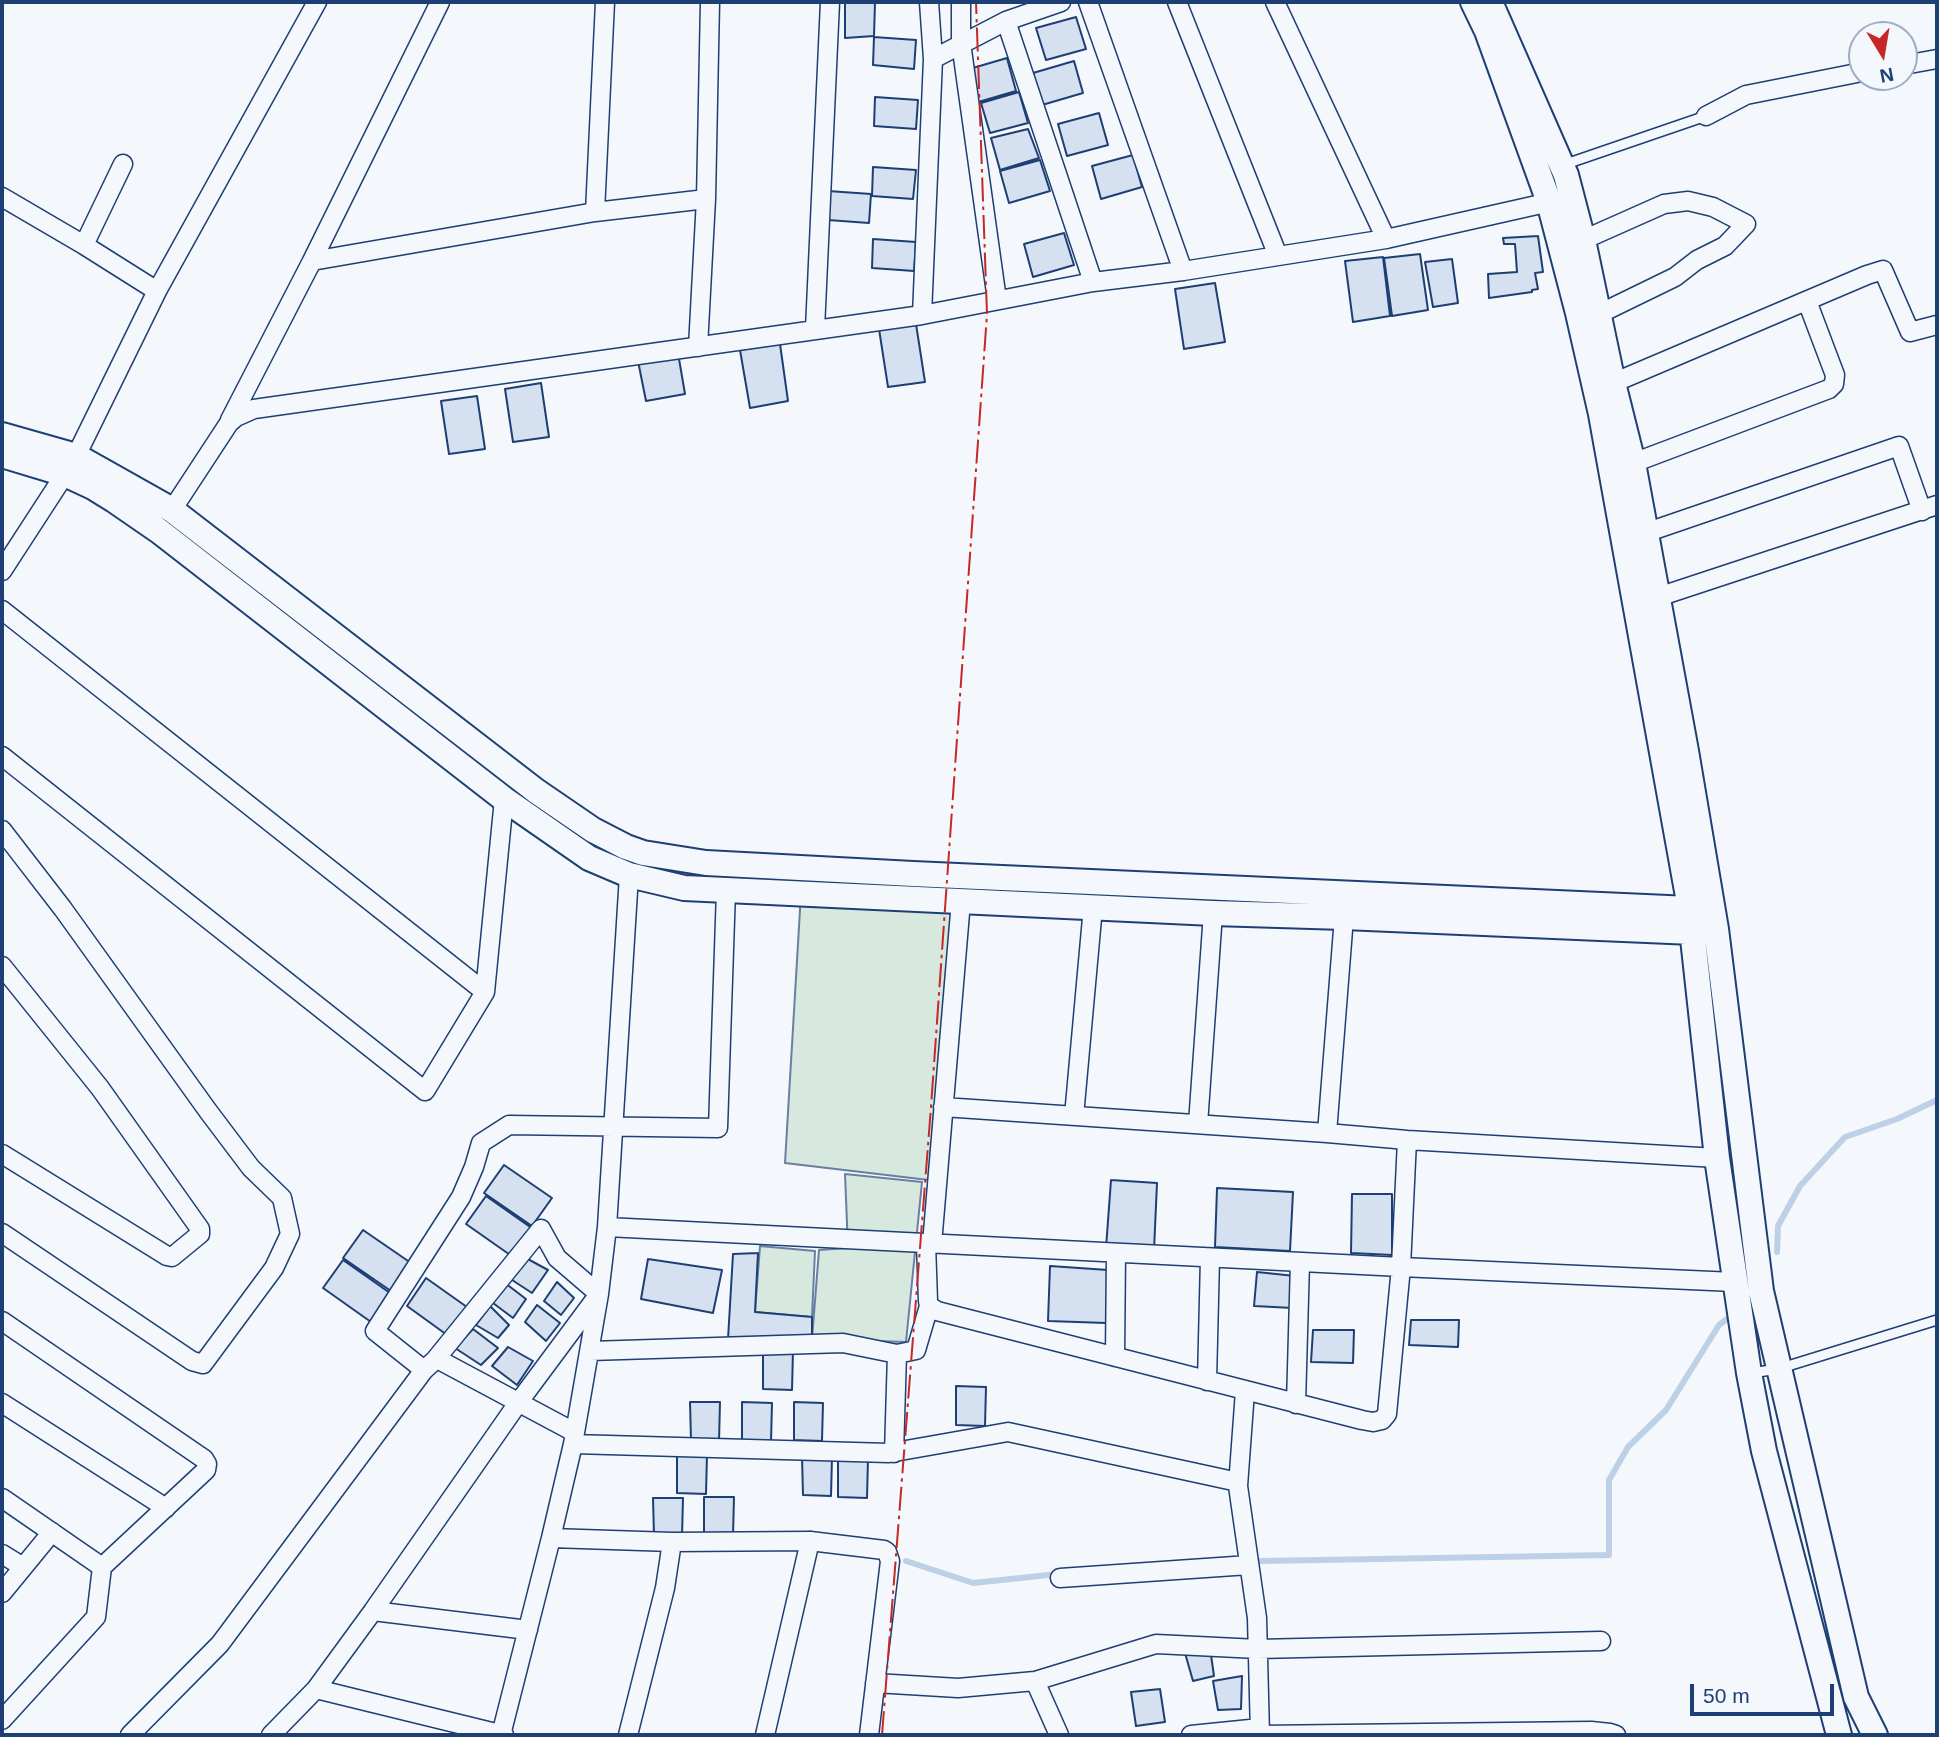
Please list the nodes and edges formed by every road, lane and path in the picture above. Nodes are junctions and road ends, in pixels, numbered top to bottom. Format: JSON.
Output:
{"nodes":[{"id":1,"x":317,"y":2,"type":"edge"},
{"id":2,"x":440,"y":2,"type":"edge"},
{"id":3,"x":605,"y":2,"type":"edge"},
{"id":4,"x":710,"y":2,"type":"edge"},
{"id":5,"x":830,"y":2,"type":"edge"},
{"id":6,"x":929,"y":2,"type":"edge"},
{"id":7,"x":961,"y":2,"type":"edge"},
{"id":8,"x":1061,"y":2,"type":"edge"},
{"id":9,"x":1088,"y":2,"type":"edge"},
{"id":10,"x":1177,"y":2,"type":"edge"},
{"id":11,"x":1275,"y":2,"type":"edge"},
{"id":12,"x":1472,"y":2,"type":"edge"},
{"id":13,"x":1490,"y":2,"type":"edge"},
{"id":14,"x":1006,"y":21,"type":"junction"},
{"id":15,"x":961,"y":43,"type":"junction"},
{"id":16,"x":933,"y":59,"type":"junction"},
{"id":17,"x":1937,"y":59,"type":"edge"},
{"id":18,"x":1918,"y":62,"type":"edge"},
{"id":19,"x":1848,"y":75,"type":"edge"},
{"id":20,"x":1706,"y":116,"type":"joint"},
{"id":21,"x":123,"y":164,"type":"dead end"},
{"id":22,"x":1563,"y":165,"type":"junction"},
{"id":23,"x":2,"y":197,"type":"edge"},
{"id":24,"x":706,"y":199,"type":"junction"},
{"id":25,"x":1561,"y":200,"type":"junction"},
{"id":26,"x":595,"y":212,"type":"junction"},
{"id":27,"x":1386,"y":239,"type":"junction"},
{"id":28,"x":1583,"y":240,"type":"junction"},
{"id":29,"x":84,"y":245,"type":"junction"},
{"id":30,"x":1278,"y":256,"type":"junction"},
{"id":31,"x":312,"y":261,"type":"junction"},
{"id":32,"x":1183,"y":271,"type":"junction"},
{"id":33,"x":1093,"y":282,"type":"junction"},
{"id":34,"x":157,"y":291,"type":"junction"},
{"id":35,"x":997,"y":300,"type":"junction"},
{"id":36,"x":1807,"y":300,"type":"junction"},
{"id":37,"x":1599,"y":314,"type":"junction"},
{"id":38,"x":922,"y":315,"type":"junction"},
{"id":39,"x":1937,"y":325,"type":"edge"},
{"id":40,"x":815,"y":329,"type":"junction"},
{"id":41,"x":698,"y":347,"type":"junction"},
{"id":42,"x":1613,"y":383,"type":"junction"},
{"id":43,"x":229,"y":424,"type":"junction"},
{"id":44,"x":2,"y":435,"type":"edge"},
{"id":45,"x":2,"y":455,"type":"edge"},
{"id":46,"x":1633,"y":463,"type":"junction"},
{"id":47,"x":71,"y":465,"type":"junction"},
{"id":48,"x":1930,"y":508,"type":"edge"},
{"id":49,"x":173,"y":510,"type":"junction"},
{"id":50,"x":1645,"y":533,"type":"junction"},
{"id":51,"x":2,"y":571,"type":"edge"},
{"id":52,"x":1658,"y":597,"type":"junction"},
{"id":53,"x":2,"y":610,"type":"edge"},
{"id":54,"x":2,"y":756,"type":"edge"},
{"id":55,"x":504,"y":799,"type":"junction"},
{"id":56,"x":4,"y":839,"type":"edge"},
{"id":57,"x":629,"y":875,"type":"junction"},
{"id":58,"x":726,"y":890,"type":"junction"},
{"id":59,"x":961,"y":901,"type":"junction"},
{"id":60,"x":1093,"y":907,"type":"junction"},
{"id":61,"x":1213,"y":913,"type":"junction"},
{"id":62,"x":1344,"y":917,"type":"junction"},
{"id":63,"x":1703,"y":919,"type":"junction"},
{"id":64,"x":4,"y":973,"type":"edge"},
{"id":65,"x":485,"y":992,"type":"junction"},
{"id":66,"x":943,"y":1107,"type":"junction"},
{"id":67,"x":1074,"y":1116,"type":"junction"},
{"id":68,"x":1198,"y":1124,"type":"junction"},
{"id":69,"x":614,"y":1128,"type":"junction"},
{"id":70,"x":1327,"y":1133,"type":"junction"},
{"id":71,"x":1407,"y":1140,"type":"junction"},
{"id":72,"x":2,"y":1154,"type":"edge"},
{"id":73,"x":1717,"y":1158,"type":"junction"},
{"id":74,"x":607,"y":1227,"type":"junction"},
{"id":75,"x":2,"y":1233,"type":"edge"},
{"id":76,"x":929,"y":1243,"type":"junction"},
{"id":77,"x":1116,"y":1253,"type":"junction"},
{"id":78,"x":1210,"y":1258,"type":"junction"},
{"id":79,"x":1300,"y":1262,"type":"junction"},
{"id":80,"x":1401,"y":1267,"type":"junction"},
{"id":81,"x":1734,"y":1282,"type":"junction"},
{"id":82,"x":599,"y":1294,"type":"junction"},
{"id":83,"x":929,"y":1306,"type":"junction"},
{"id":84,"x":1937,"y":1320,"type":"edge"},
{"id":85,"x":2,"y":1321,"type":"edge"},
{"id":86,"x":590,"y":1351,"type":"junction"},
{"id":87,"x":897,"y":1354,"type":"junction"},
{"id":88,"x":1115,"y":1357,"type":"junction"},
{"id":89,"x":430,"y":1365,"type":"junction"},
{"id":90,"x":1777,"y":1369,"type":"junction"},
{"id":91,"x":1748,"y":1373,"type":"junction"},
{"id":92,"x":1207,"y":1381,"type":"junction"},
{"id":93,"x":1245,"y":1391,"type":"junction"},
{"id":94,"x":2,"y":1403,"type":"edge"},
{"id":95,"x":518,"y":1403,"type":"junction"},
{"id":96,"x":1296,"y":1404,"type":"junction"},
{"id":97,"x":573,"y":1438,"type":"junction"},
{"id":98,"x":894,"y":1453,"type":"junction"},
{"id":99,"x":1238,"y":1482,"type":"junction"},
{"id":100,"x":2,"y":1497,"type":"edge"},
{"id":101,"x":166,"y":1508,"type":"junction"},
{"id":102,"x":52,"y":1532,"type":"junction"},
{"id":103,"x":551,"y":1538,"type":"junction"},
{"id":104,"x":810,"y":1541,"type":"junction"},
{"id":105,"x":672,"y":1542,"type":"junction"},
{"id":106,"x":2,"y":1554,"type":"edge"},
{"id":107,"x":1249,"y":1565,"type":"junction"},
{"id":108,"x":23,"y":1567,"type":"junction"},
{"id":109,"x":102,"y":1567,"type":"junction"},
{"id":110,"x":1060,"y":1578,"type":"dead end"},
{"id":111,"x":2,"y":1593,"type":"edge"},
{"id":112,"x":373,"y":1611,"type":"junction"},
{"id":113,"x":528,"y":1630,"type":"junction"},
{"id":114,"x":1601,"y":1641,"type":"dead end"},
{"id":115,"x":1258,"y":1650,"type":"junction"},
{"id":116,"x":1035,"y":1681,"type":"junction"},
{"id":117,"x":875,"y":1683,"type":"junction"},
{"id":118,"x":316,"y":1689,"type":"junction"},
{"id":119,"x":2,"y":1720,"type":"edge"},
{"id":120,"x":1260,"y":1733,"type":"edge"},
{"id":121,"x":130,"y":1735,"type":"edge"},
{"id":122,"x":271,"y":1735,"type":"edge"},
{"id":123,"x":502,"y":1735,"type":"edge"},
{"id":124,"x":628,"y":1735,"type":"edge"},
{"id":125,"x":765,"y":1735,"type":"edge"},
{"id":126,"x":869,"y":1735,"type":"edge"},
{"id":127,"x":1059,"y":1735,"type":"edge"},
{"id":128,"x":1191,"y":1735,"type":"edge"},
{"id":129,"x":1616,"y":1735,"type":"edge"},
{"id":130,"x":1839,"y":1735,"type":"edge"},
{"id":131,"x":1875,"y":1735,"type":"edge"}],
"edges":[{"from":1,"to":34,"type":"street"},
{"from":2,"to":31,"type":"street"},
{"from":3,"to":26,"type":"street"},
{"from":4,"to":24,"type":"street"},
{"from":5,"to":40,"type":"street"},
{"from":6,"to":16,"type":"street"},
{"from":7,"to":15,"type":"street"},
{"from":8,"to":14,"type":"street"},
{"from":9,"to":32,"type":"street"},
{"from":10,"to":30,"type":"street"},
{"from":11,"to":27,"type":"street"},
{"from":12,"to":25,"type":"street"},
{"from":13,"to":22,"type":"street"},
{"from":14,"to":15,"type":"street"},
{"from":14,"to":33,"type":"street"},
{"from":15,"to":16,"type":"street"},
{"from":15,"to":35,"type":"street"},
{"from":16,"to":38,"type":"street"},
{"from":17,"to":18,"type":"street"},
{"from":19,"to":20,"type":"street"},
{"from":20,"to":22,"type":"lane"},
{"from":21,"to":29,"type":"street"},
{"from":22,"to":25,"type":"street"},
{"from":23,"to":29,"type":"street"},
{"from":24,"to":26,"type":"street"},
{"from":24,"to":41,"type":"street"},
{"from":25,"to":27,"type":"street"},
{"from":25,"to":28,"type":"street"},
{"from":25,"to":63,"type":"street"},
{"from":26,"to":31,"type":"street"},
{"from":27,"to":30,"type":"street"},
{"from":28,"to":37,"type":"street"},
{"from":28,"to":37,"type":"street"},
{"from":29,"to":34,"type":"street"},
{"from":30,"to":32,"type":"street"},
{"from":31,"to":43,"type":"street"},
{"from":32,"to":33,"type":"street"},
{"from":33,"to":35,"type":"street"},
{"from":34,"to":47,"type":"street"},
{"from":35,"to":38,"type":"street"},
{"from":36,"to":39,"type":"street"},
{"from":36,"to":42,"type":"street"},
{"from":36,"to":46,"type":"street"},
{"from":37,"to":42,"type":"street"},
{"from":38,"to":40,"type":"street"},
{"from":40,"to":41,"type":"street"},
{"from":41,"to":43,"type":"street"},
{"from":42,"to":46,"type":"street"},
{"from":43,"to":49,"type":"street"},
{"from":44,"to":47,"type":"street"},
{"from":45,"to":47,"type":"street"},
{"from":46,"to":50,"type":"street"},
{"from":47,"to":49,"type":"street"},
{"from":47,"to":51,"type":"street"},
{"from":47,"to":55,"type":"street"},
{"from":48,"to":50,"type":"street"},
{"from":48,"to":52,"type":"street"},
{"from":49,"to":63,"type":"street"},
{"from":50,"to":52,"type":"street"},
{"from":52,"to":63,"type":"street"},
{"from":53,"to":65,"type":"street"},
{"from":54,"to":65,"type":"street"},
{"from":55,"to":57,"type":"street"},
{"from":55,"to":65,"type":"street"},
{"from":56,"to":75,"type":"street"},
{"from":57,"to":58,"type":"street"},
{"from":57,"to":69,"type":"street"},
{"from":58,"to":59,"type":"street"},
{"from":58,"to":69,"type":"street"},
{"from":59,"to":60,"type":"street"},
{"from":59,"to":66,"type":"street"},
{"from":60,"to":61,"type":"street"},
{"from":60,"to":67,"type":"street"},
{"from":61,"to":62,"type":"street"},
{"from":61,"to":68,"type":"street"},
{"from":62,"to":63,"type":"street"},
{"from":62,"to":70,"type":"street"},
{"from":63,"to":73,"type":"street"},
{"from":63,"to":90,"type":"street"},
{"from":64,"to":72,"type":"street"},
{"from":66,"to":67,"type":"street"},
{"from":66,"to":76,"type":"street"},
{"from":67,"to":68,"type":"street"},
{"from":68,"to":70,"type":"street"},
{"from":69,"to":74,"type":"street"},
{"from":69,"to":89,"type":"street"},
{"from":70,"to":71,"type":"street"},
{"from":71,"to":73,"type":"street"},
{"from":71,"to":80,"type":"street"},
{"from":73,"to":81,"type":"street"},
{"from":74,"to":76,"type":"street"},
{"from":74,"to":82,"type":"street"},
{"from":76,"to":77,"type":"street"},
{"from":76,"to":83,"type":"street"},
{"from":77,"to":78,"type":"street"},
{"from":77,"to":88,"type":"street"},
{"from":78,"to":79,"type":"street"},
{"from":78,"to":92,"type":"street"},
{"from":79,"to":80,"type":"street"},
{"from":79,"to":96,"type":"street"},
{"from":80,"to":81,"type":"street"},
{"from":80,"to":96,"type":"street"},
{"from":81,"to":91,"type":"street"},
{"from":82,"to":86,"type":"street"},
{"from":82,"to":89,"type":"street"},
{"from":82,"to":95,"type":"street"},
{"from":83,"to":87,"type":"street"},
{"from":83,"to":88,"type":"street"},
{"from":84,"to":90,"type":"lane"},
{"from":85,"to":101,"type":"street"},
{"from":86,"to":87,"type":"street"},
{"from":86,"to":97,"type":"street"},
{"from":87,"to":98,"type":"street"},
{"from":88,"to":92,"type":"street"},
{"from":89,"to":95,"type":"street"},
{"from":89,"to":121,"type":"street"},
{"from":90,"to":91,"type":"lane"},
{"from":90,"to":131,"type":"street"},
{"from":91,"to":130,"type":"street"},
{"from":92,"to":93,"type":"street"},
{"from":93,"to":96,"type":"street"},
{"from":93,"to":99,"type":"street"},
{"from":94,"to":101,"type":"street"},
{"from":95,"to":97,"type":"street"},
{"from":95,"to":112,"type":"street"},
{"from":97,"to":98,"type":"street"},
{"from":97,"to":103,"type":"street"},
{"from":98,"to":99,"type":"street"},
{"from":99,"to":107,"type":"street"},
{"from":100,"to":102,"type":"street"},
{"from":101,"to":109,"type":"street"},
{"from":102,"to":108,"type":"street"},
{"from":102,"to":109,"type":"street"},
{"from":103,"to":105,"type":"street"},
{"from":103,"to":113,"type":"street"},
{"from":104,"to":105,"type":"street"},
{"from":104,"to":117,"type":"street"},
{"from":104,"to":125,"type":"street"},
{"from":105,"to":124,"type":"street"},
{"from":106,"to":108,"type":"street"},
{"from":107,"to":110,"type":"street"},
{"from":107,"to":115,"type":"street"},
{"from":108,"to":111,"type":"street"},
{"from":109,"to":119,"type":"street"},
{"from":112,"to":113,"type":"street"},
{"from":112,"to":118,"type":"street"},
{"from":113,"to":123,"type":"street"},
{"from":114,"to":115,"type":"street"},
{"from":115,"to":116,"type":"street"},
{"from":115,"to":120,"type":"street"},
{"from":116,"to":117,"type":"street"},
{"from":116,"to":127,"type":"street"},
{"from":117,"to":126,"type":"street"},
{"from":118,"to":122,"type":"street"},
{"from":118,"to":123,"type":"street"},
{"from":120,"to":128,"type":"street"},
{"from":120,"to":129,"type":"street"}]}
